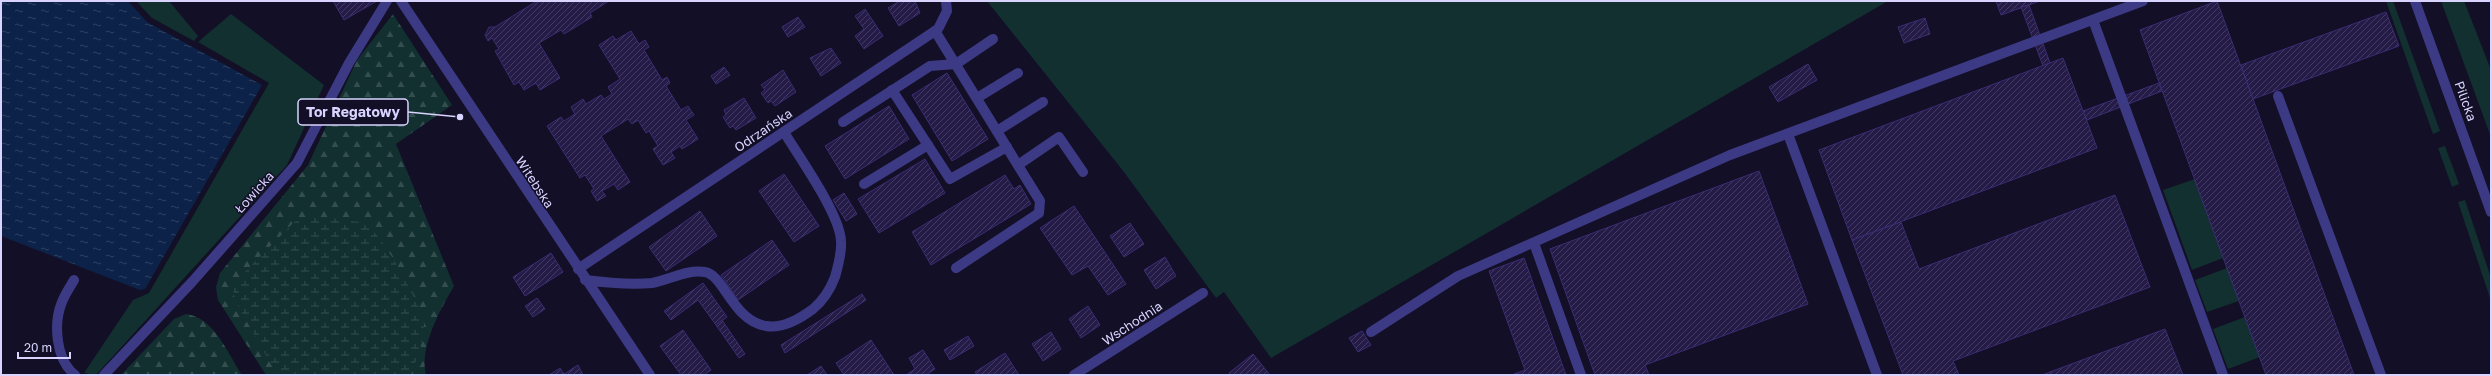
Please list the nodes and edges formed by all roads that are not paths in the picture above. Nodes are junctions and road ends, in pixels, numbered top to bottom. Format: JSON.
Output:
{"nodes":[{"id":1,"x":387,"y":1,"type":"edge"},
{"id":2,"x":401,"y":1,"type":"edge"},
{"id":3,"x":946,"y":1,"type":"edge"},
{"id":4,"x":2143,"y":1,"type":"edge"},
{"id":5,"x":2415,"y":1,"type":"edge"},
{"id":6,"x":2093,"y":20,"type":"junction"},
{"id":7,"x":935,"y":31,"type":"junction"},
{"id":8,"x":993,"y":39,"type":"dead end"},
{"id":9,"x":956,"y":64,"type":"junction"},
{"id":10,"x":1018,"y":73,"type":"dead end"},
{"id":11,"x":892,"y":90,"type":"junction"},
{"id":12,"x":2278,"y":96,"type":"dead end"},
{"id":13,"x":977,"y":98,"type":"junction"},
{"id":14,"x":1043,"y":102,"type":"dead end"},
{"id":15,"x":843,"y":122,"type":"dead end"},
{"id":16,"x":997,"y":131,"type":"junction"},
{"id":17,"x":784,"y":132,"type":"junction"},
{"id":18,"x":1788,"y":134,"type":"junction"},
{"id":19,"x":928,"y":145,"type":"junction"},
{"id":20,"x":1007,"y":147,"type":"junction"},
{"id":21,"x":1018,"y":165,"type":"junction"},
{"id":22,"x":1083,"y":172,"type":"dead end"},
{"id":23,"x":864,"y":184,"type":"dead end"},
{"id":24,"x":2491,"y":212,"type":"edge"},
{"id":25,"x":1534,"y":243,"type":"junction"},
{"id":26,"x":956,"y":268,"type":"dead end"},
{"id":27,"x":578,"y":269,"type":"junction"},
{"id":28,"x":74,"y":280,"type":"dead end"},
{"id":29,"x":586,"y":280,"type":"junction"},
{"id":30,"x":1203,"y":293,"type":"dead end"},
{"id":31,"x":1371,"y":332,"type":"dead end"},
{"id":32,"x":75,"y":375,"type":"edge"},
{"id":33,"x":104,"y":375,"type":"edge"},
{"id":34,"x":650,"y":375,"type":"edge"},
{"id":35,"x":1074,"y":375,"type":"edge"},
{"id":36,"x":1581,"y":375,"type":"edge"},
{"id":37,"x":1877,"y":375,"type":"edge"},
{"id":38,"x":2223,"y":375,"type":"edge"},
{"id":39,"x":2381,"y":375,"type":"edge"}],
"edges":[{"from":1,"to":33,"type":"street","name":"Łowicka"},
{"from":2,"to":27,"type":"street","name":"Witebska"},
{"from":3,"to":7,"type":"street","name":"Odrzańska"},
{"from":4,"to":6,"type":"street"},
{"from":5,"to":24,"type":"street","name":"Pilicka"},
{"from":6,"to":18,"type":"street"},
{"from":6,"to":38,"type":"street"},
{"from":7,"to":9,"type":"street"},
{"from":7,"to":17,"type":"street","name":"Odrzańska"},
{"from":8,"to":9,"type":"street"},
{"from":9,"to":11,"type":"street"},
{"from":9,"to":13,"type":"street"},
{"from":10,"to":13,"type":"street"},
{"from":11,"to":15,"type":"street"},
{"from":11,"to":19,"type":"street"},
{"from":12,"to":39,"type":"street"},
{"from":13,"to":16,"type":"street"},
{"from":14,"to":16,"type":"street"},
{"from":16,"to":20,"type":"street"},
{"from":17,"to":27,"type":"street","name":"Odrzańska"},
{"from":17,"to":29,"type":"street"},
{"from":18,"to":25,"type":"street"},
{"from":18,"to":37,"type":"street"},
{"from":19,"to":20,"type":"street"},
{"from":19,"to":23,"type":"street"},
{"from":20,"to":21,"type":"street"},
{"from":21,"to":22,"type":"street"},
{"from":21,"to":26,"type":"street"},
{"from":25,"to":31,"type":"street"},
{"from":25,"to":36,"type":"street"},
{"from":27,"to":29,"type":"street","name":"Witebska"},
{"from":28,"to":32,"type":"street"},
{"from":29,"to":34,"type":"street","name":"Witebska"},
{"from":30,"to":35,"type":"street","name":"Wschodnia"}]}
